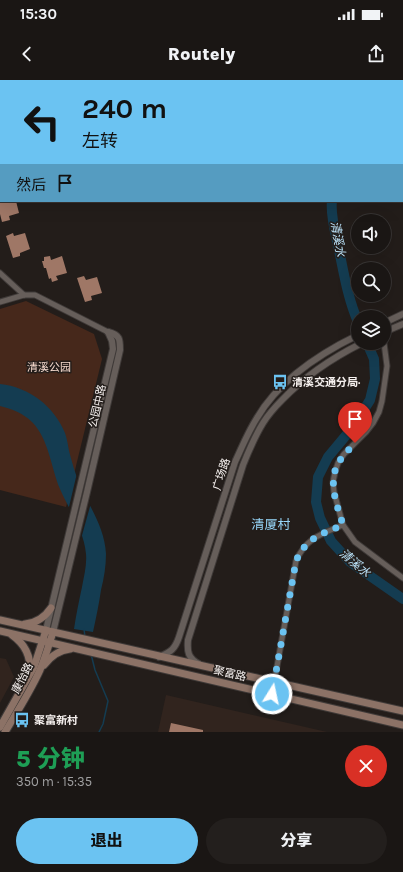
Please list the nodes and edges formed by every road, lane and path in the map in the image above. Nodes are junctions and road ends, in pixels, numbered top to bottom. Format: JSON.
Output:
{"nodes":[{"id":1,"x":0,"y":273,"type":"edge"},
{"id":2,"x":24,"y":295,"type":"junction"},
{"id":3,"x":0,"y":302,"type":"edge"},
{"id":4,"x":403,"y":314,"type":"edge"},
{"id":5,"x":391,"y":319,"type":"edge"},
{"id":6,"x":403,"y":324,"type":"edge"},
{"id":7,"x":391,"y":329,"type":"edge"},
{"id":8,"x":108,"y":332,"type":"junction"},
{"id":9,"x":351,"y":338,"type":"edge"},
{"id":10,"x":351,"y":349,"type":"edge"},
{"id":11,"x":385,"y":350,"type":"edge"},
{"id":12,"x":343,"y":525,"type":"junction"},
{"id":13,"x":403,"y":578,"type":"edge"},
{"id":14,"x":51,"y":608,"type":"junction"},
{"id":15,"x":0,"y":620,"type":"edge"},
{"id":16,"x":19,"y":624,"type":"junction"},
{"id":17,"x":0,"y":631,"type":"edge"},
{"id":18,"x":49,"y":631,"type":"junction"},
{"id":19,"x":8,"y":633,"type":"junction"},
{"id":20,"x":46,"y":642,"type":"junction"},
{"id":21,"x":74,"y":648,"type":"junction"},
{"id":22,"x":159,"y":657,"type":"junction"},
{"id":23,"x":204,"y":667,"type":"junction"},
{"id":24,"x":40,"y":670,"type":"junction"},
{"id":25,"x":30,"y":675,"type":"junction"},
{"id":26,"x":274,"y":682,"type":"junction"},
{"id":27,"x":272,"y":694,"type":"junction"},
{"id":28,"x":403,"y":711,"type":"edge"},
{"id":29,"x":403,"y":725,"type":"edge"},
{"id":30,"x":0,"y":727,"type":"edge"},
{"id":31,"x":5,"y":732,"type":"edge"}],
"edges":[{"from":1,"to":2,"type":"street"},
{"from":2,"to":3,"type":"street"},
{"from":2,"to":8,"type":"street","name":"公园中路"},
{"from":4,"to":5,"type":"street"},
{"from":6,"to":7,"type":"street"},
{"from":8,"to":14,"type":"street","name":"公园中路"},
{"from":8,"to":18,"type":"street","name":"公园中路"},
{"from":9,"to":22,"type":"street","name":"广场路"},
{"from":10,"to":23,"type":"street","name":"广场路"},
{"from":11,"to":12,"type":"street"},
{"from":12,"to":13,"type":"street"},
{"from":12,"to":26,"type":"street"},
{"from":14,"to":16,"type":"main road"},
{"from":14,"to":18,"type":"street"},
{"from":15,"to":16,"type":"main road"},
{"from":16,"to":18,"type":"main road"},
{"from":17,"to":19,"type":"main road"},
{"from":18,"to":20,"type":"main road","name":"康怡路"},
{"from":18,"to":22,"type":"main road","name":"聚富路"},
{"from":19,"to":20,"type":"main road"},
{"from":19,"to":25,"type":"main road"},
{"from":20,"to":21,"type":"main road"},
{"from":20,"to":24,"type":"main road","name":"康怡路"},
{"from":20,"to":25,"type":"main road","name":"康怡路"},
{"from":21,"to":24,"type":"main road"},
{"from":21,"to":27,"type":"main road","name":"聚富路"},
{"from":22,"to":23,"type":"main road","name":"聚富路"},
{"from":23,"to":26,"type":"main road","name":"聚富路"},
{"from":24,"to":31,"type":"main road","name":"康怡路"},
{"from":25,"to":30,"type":"main road","name":"康怡路"},
{"from":26,"to":27,"type":"street"},
{"from":26,"to":28,"type":"main road","name":"聚富路"},
{"from":27,"to":29,"type":"main road","name":"聚富路"}]}
